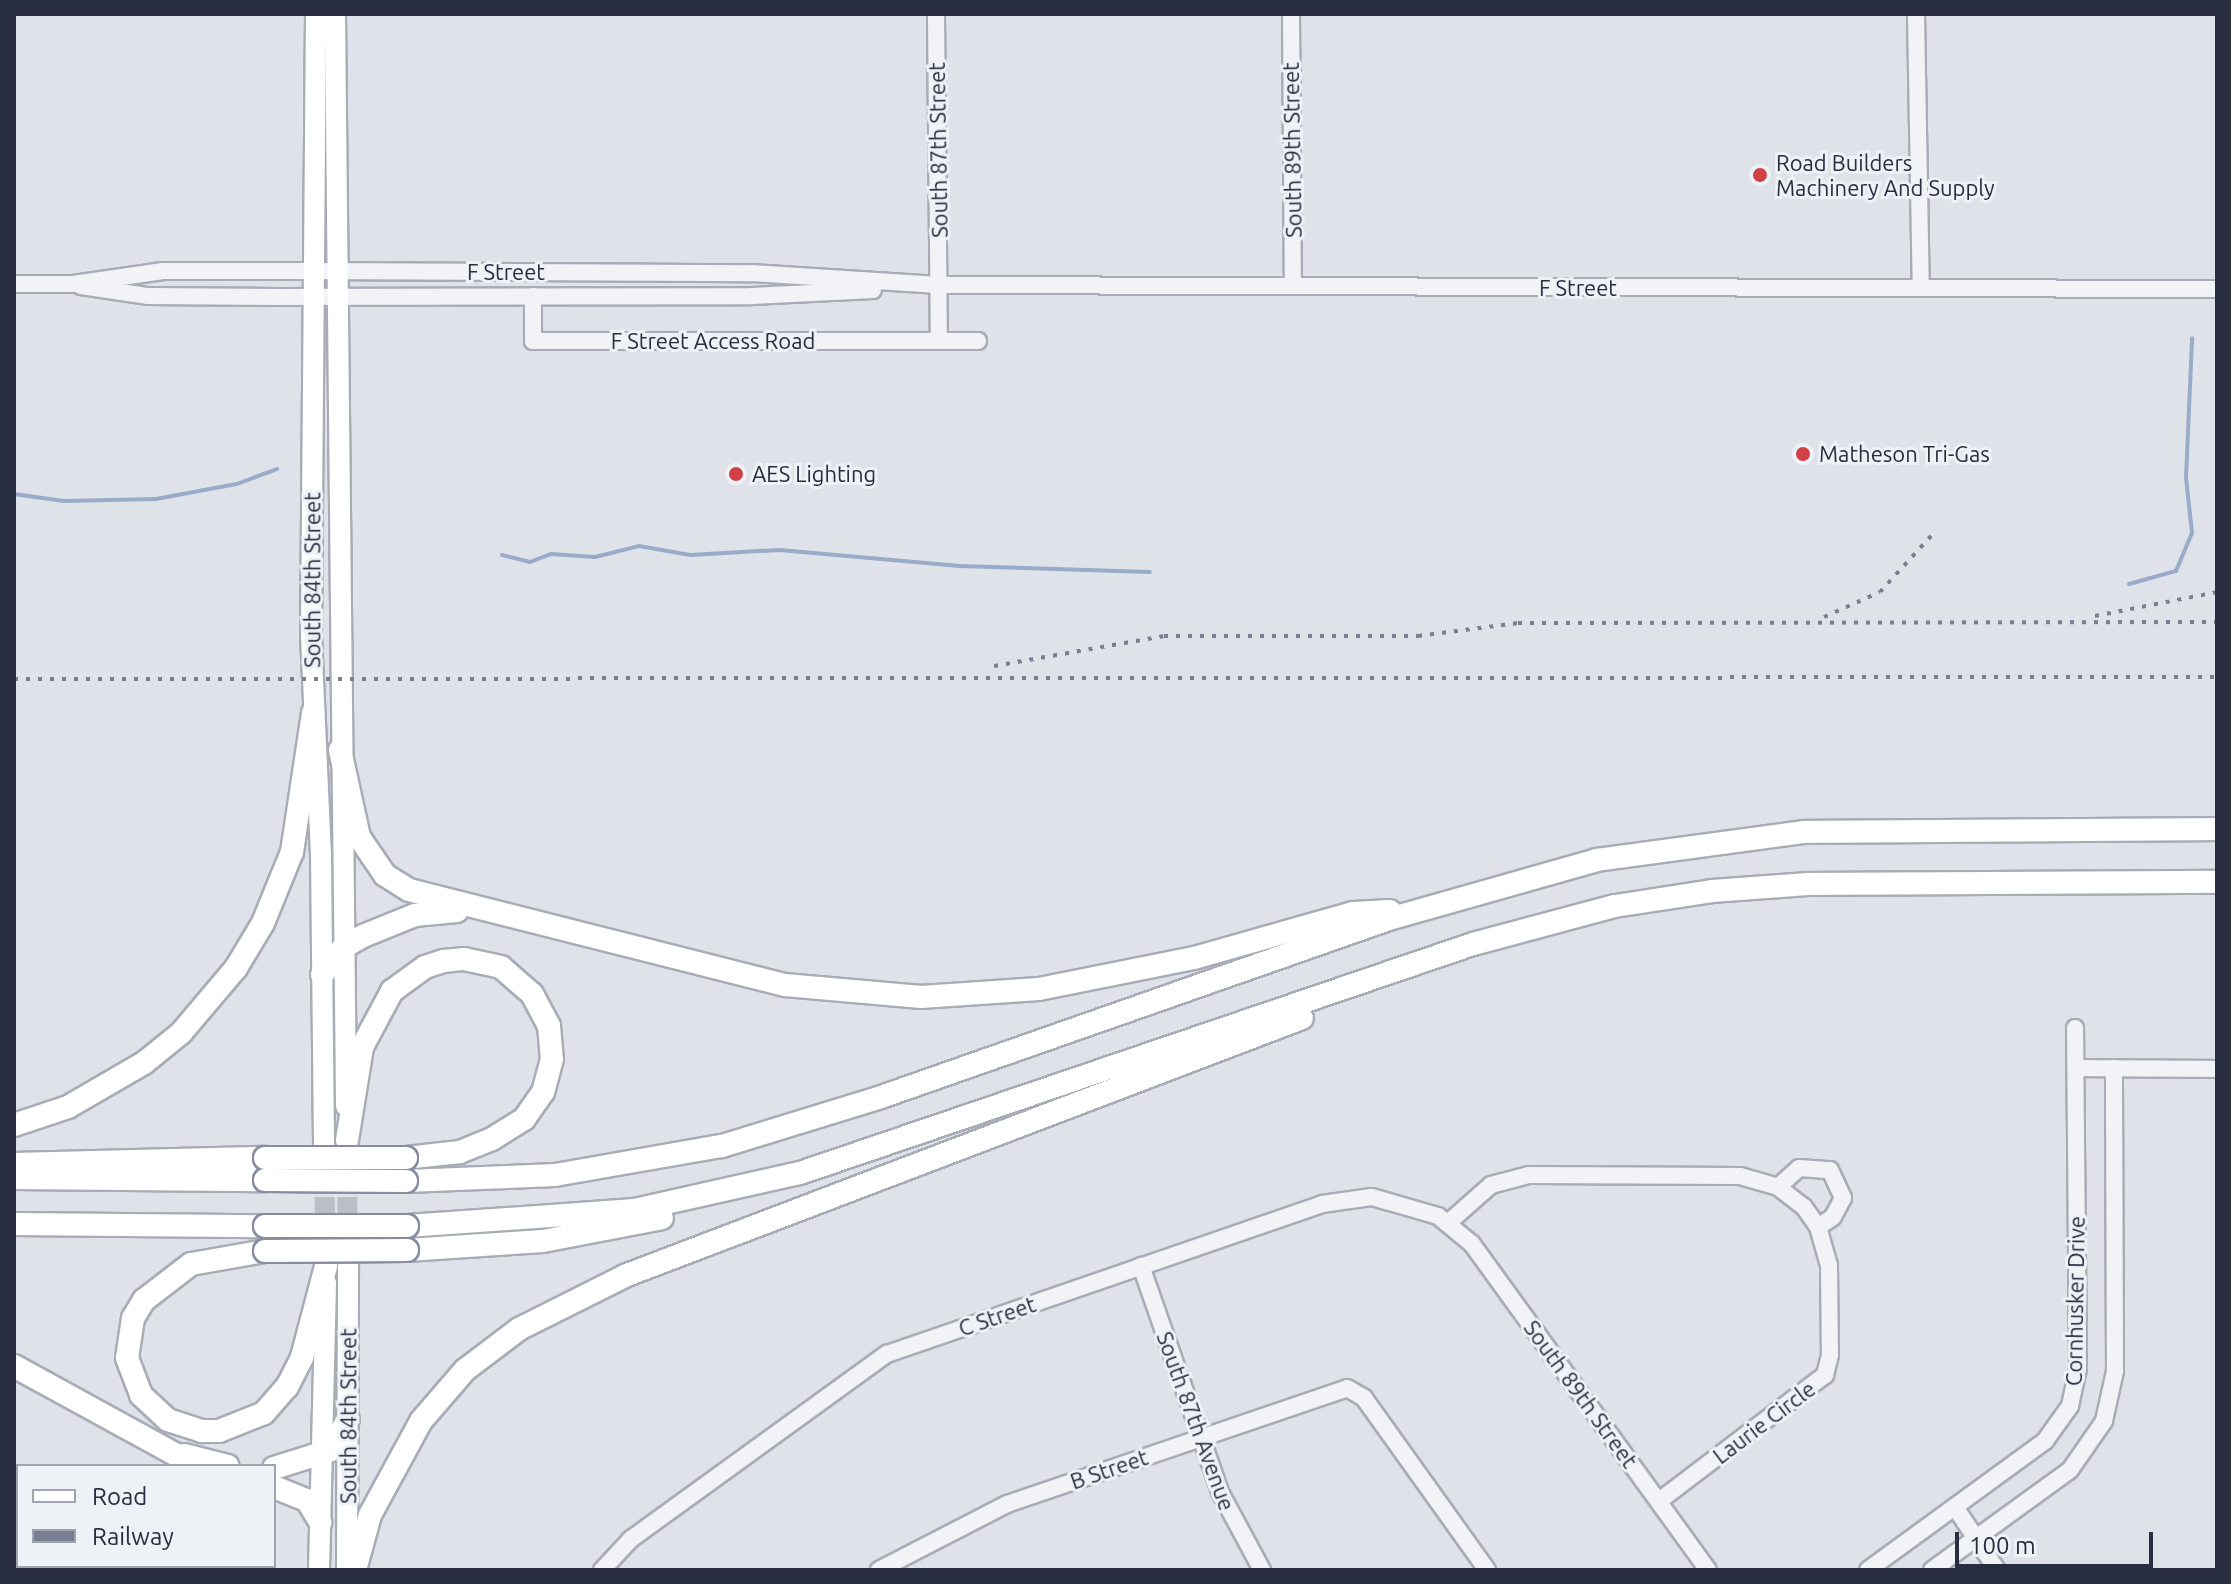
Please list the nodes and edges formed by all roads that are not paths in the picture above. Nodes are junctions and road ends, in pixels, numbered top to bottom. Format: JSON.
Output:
{"nodes":[{"id":1,"x":316,"y":14,"type":"edge"},
{"id":2,"x":335,"y":14,"type":"edge"},
{"id":3,"x":936,"y":14,"type":"edge"},
{"id":4,"x":1291,"y":14,"type":"edge"},
{"id":5,"x":1916,"y":14,"type":"edge"},
{"id":6,"x":312,"y":271,"type":"junction"},
{"id":7,"x":339,"y":271,"type":"junction"},
{"id":8,"x":14,"y":284,"type":"edge"},
{"id":9,"x":73,"y":284,"type":"junction"},
{"id":10,"x":939,"y":285,"type":"junction"},
{"id":11,"x":1293,"y":285,"type":"junction"},
{"id":12,"x":1921,"y":288,"type":"junction"},
{"id":13,"x":2217,"y":289,"type":"edge"},
{"id":14,"x":533,"y":296,"type":"junction"},
{"id":15,"x":311,"y":297,"type":"junction"},
{"id":16,"x":339,"y":297,"type":"junction"},
{"id":17,"x":939,"y":341,"type":"junction"},
{"id":18,"x":978,"y":341,"type":"dead end"},
{"id":19,"x":313,"y":713,"type":"junction"},
{"id":20,"x":340,"y":750,"type":"junction"},
{"id":21,"x":2217,"y":829,"type":"edge"},
{"id":22,"x":2217,"y":882,"type":"edge"},
{"id":23,"x":1416,"y":911,"type":"junction"},
{"id":24,"x":498,"y":916,"type":"junction"},
{"id":25,"x":1546,"y":922,"type":"junction"},
{"id":26,"x":344,"y":947,"type":"junction"},
{"id":27,"x":322,"y":975,"type":"junction"},
{"id":28,"x":2075,"y":1028,"type":"dead end"},
{"id":29,"x":2076,"y":1068,"type":"junction"},
{"id":30,"x":2114,"y":1068,"type":"junction"},
{"id":31,"x":2217,"y":1069,"type":"edge"},
{"id":32,"x":14,"y":1125,"type":"edge"},
{"id":33,"x":347,"y":1143,"type":"joint"},
{"id":34,"x":324,"y":1147,"type":"tunnel mouth"},
{"id":35,"x":14,"y":1164,"type":"edge"},
{"id":36,"x":265,"y":1169,"type":"junction"},
{"id":37,"x":406,"y":1169,"type":"junction"},
{"id":38,"x":800,"y":1173,"type":"junction"},
{"id":39,"x":14,"y":1178,"type":"edge"},
{"id":40,"x":1778,"y":1187,"type":"junction"},
{"id":41,"x":1448,"y":1223,"type":"junction"},
{"id":42,"x":14,"y":1224,"type":"edge"},
{"id":43,"x":1818,"y":1227,"type":"junction"},
{"id":44,"x":348,"y":1263,"type":"tunnel mouth"},
{"id":45,"x":326,"y":1264,"type":"joint"},
{"id":46,"x":1141,"y":1266,"type":"junction"},
{"id":47,"x":14,"y":1366,"type":"edge"},
{"id":48,"x":348,"y":1419,"type":"junction"},
{"id":49,"x":1201,"y":1437,"type":"junction"},
{"id":50,"x":164,"y":1450,"type":"junction"},
{"id":51,"x":321,"y":1454,"type":"junction"},
{"id":52,"x":193,"y":1464,"type":"edge"},
{"id":53,"x":220,"y":1464,"type":"edge"},
{"id":54,"x":276,"y":1467,"type":"edge"},
{"id":55,"x":276,"y":1488,"type":"edge"},
{"id":56,"x":1659,"y":1501,"type":"junction"},
{"id":57,"x":1955,"y":1507,"type":"junction"},
{"id":58,"x":320,"y":1522,"type":"junction"},
{"id":59,"x":1976,"y":1538,"type":"junction"},
{"id":60,"x":319,"y":1570,"type":"edge"},
{"id":61,"x":347,"y":1570,"type":"edge"},
{"id":62,"x":355,"y":1570,"type":"edge"},
{"id":63,"x":602,"y":1570,"type":"edge"},
{"id":64,"x":879,"y":1570,"type":"edge"},
{"id":65,"x":1261,"y":1570,"type":"edge"},
{"id":66,"x":1487,"y":1570,"type":"edge"},
{"id":67,"x":1708,"y":1570,"type":"edge"},
{"id":68,"x":1868,"y":1570,"type":"edge"},
{"id":69,"x":1932,"y":1570,"type":"edge"},
{"id":70,"x":1997,"y":1570,"type":"edge"}],
"edges":[{"from":1,"to":6,"type":"main road","name":"South 84th Street"},
{"from":2,"to":7,"type":"main road","name":"South 84th Street"},
{"from":3,"to":10,"type":"street","name":"South 87th Street"},
{"from":4,"to":11,"type":"street","name":"South 89th Street"},
{"from":5,"to":12,"type":"street"},
{"from":6,"to":7,"type":"street","name":"F Street"},
{"from":6,"to":9,"type":"street","name":"F Street"},
{"from":6,"to":15,"type":"main road","name":"South 84th Street"},
{"from":7,"to":10,"type":"street","name":"F Street"},
{"from":7,"to":16,"type":"main road","name":"South 84th Street"},
{"from":8,"to":9,"type":"street","name":"F Street"},
{"from":9,"to":15,"type":"street","name":"F Street"},
{"from":10,"to":11,"type":"street","name":"F Street"},
{"from":10,"to":14,"type":"street","name":"F Street"},
{"from":10,"to":17,"type":"street"},
{"from":11,"to":12,"type":"street","name":"F Street"},
{"from":12,"to":13,"type":"street","name":"F Street"},
{"from":14,"to":16,"type":"street","name":"F Street"},
{"from":14,"to":17,"type":"street","name":"F Street Access Road"},
{"from":15,"to":16,"type":"street","name":"F Street"},
{"from":15,"to":19,"type":"main road","name":"South 84th Street"},
{"from":16,"to":20,"type":"main road","name":"South 84th Street"},
{"from":17,"to":18,"type":"street","name":"F Street Access Road"},
{"from":19,"to":27,"type":"main road","name":"South 84th Street"},
{"from":19,"to":32,"type":"highway"},
{"from":20,"to":24,"type":"highway"},
{"from":20,"to":26,"type":"main road","name":"South 84th Street"},
{"from":21,"to":23,"type":"highway"},
{"from":22,"to":25,"type":"highway"},
{"from":23,"to":24,"type":"highway"},
{"from":23,"to":37,"type":"highway"},
{"from":24,"to":26,"type":"highway"},
{"from":25,"to":38,"type":"highway"},
{"from":25,"to":62,"type":"highway"},
{"from":26,"to":27,"type":"highway"},
{"from":26,"to":33,"type":"main road","name":"South 84th Street"},
{"from":27,"to":34,"type":"main road","name":"South 84th Street"},
{"from":28,"to":29,"type":"street","name":"Cornhusker Drive"},
{"from":29,"to":30,"type":"street"},
{"from":29,"to":57,"type":"street","name":"Cornhusker Drive"},
{"from":30,"to":31,"type":"street"},
{"from":30,"to":59,"type":"street","name":"Cornhusker Drive"},
{"from":33,"to":37,"type":"highway"},
{"from":35,"to":36,"type":"highway"},
{"from":36,"to":37,"type":"highway","bridge":true},
{"from":36,"to":39,"type":"highway"},
{"from":38,"to":42,"type":"highway","bridge":true},
{"from":38,"to":45,"type":"highway","bridge":true},
{"from":40,"to":41,"type":"street"},
{"from":40,"to":43,"type":"street"},
{"from":40,"to":43,"type":"street"},
{"from":41,"to":46,"type":"street","name":"C Street"},
{"from":41,"to":56,"type":"street","name":"South 89th Street"},
{"from":43,"to":56,"type":"street","name":"Laurie Circle"},
{"from":44,"to":48,"type":"main road","name":"South 84th Street"},
{"from":45,"to":51,"type":"main road","name":"South 84th Street"},
{"from":46,"to":49,"type":"street","name":"South 87th Avenue"},
{"from":46,"to":63,"type":"street","name":"C Street"},
{"from":47,"to":50,"type":"highway"},
{"from":48,"to":51,"type":"highway"},
{"from":48,"to":61,"type":"main road","name":"South 84th Street"},
{"from":49,"to":64,"type":"street","name":"B Street"},
{"from":49,"to":65,"type":"street","name":"South 87th Avenue"},
{"from":49,"to":66,"type":"street","name":"B Street"},
{"from":50,"to":52,"type":"highway"},
{"from":50,"to":53,"type":"highway"},
{"from":51,"to":54,"type":"highway"},
{"from":51,"to":58,"type":"main road","name":"South 84th Street"},
{"from":55,"to":58,"type":"highway"},
{"from":56,"to":67,"type":"street","name":"South 89th Street"},
{"from":57,"to":59,"type":"street"},
{"from":57,"to":68,"type":"street","name":"Cornhusker Drive"},
{"from":58,"to":60,"type":"main road","name":"South 84th Street"},
{"from":59,"to":69,"type":"street","name":"Cornhusker Drive"},
{"from":59,"to":70,"type":"street"}]}
